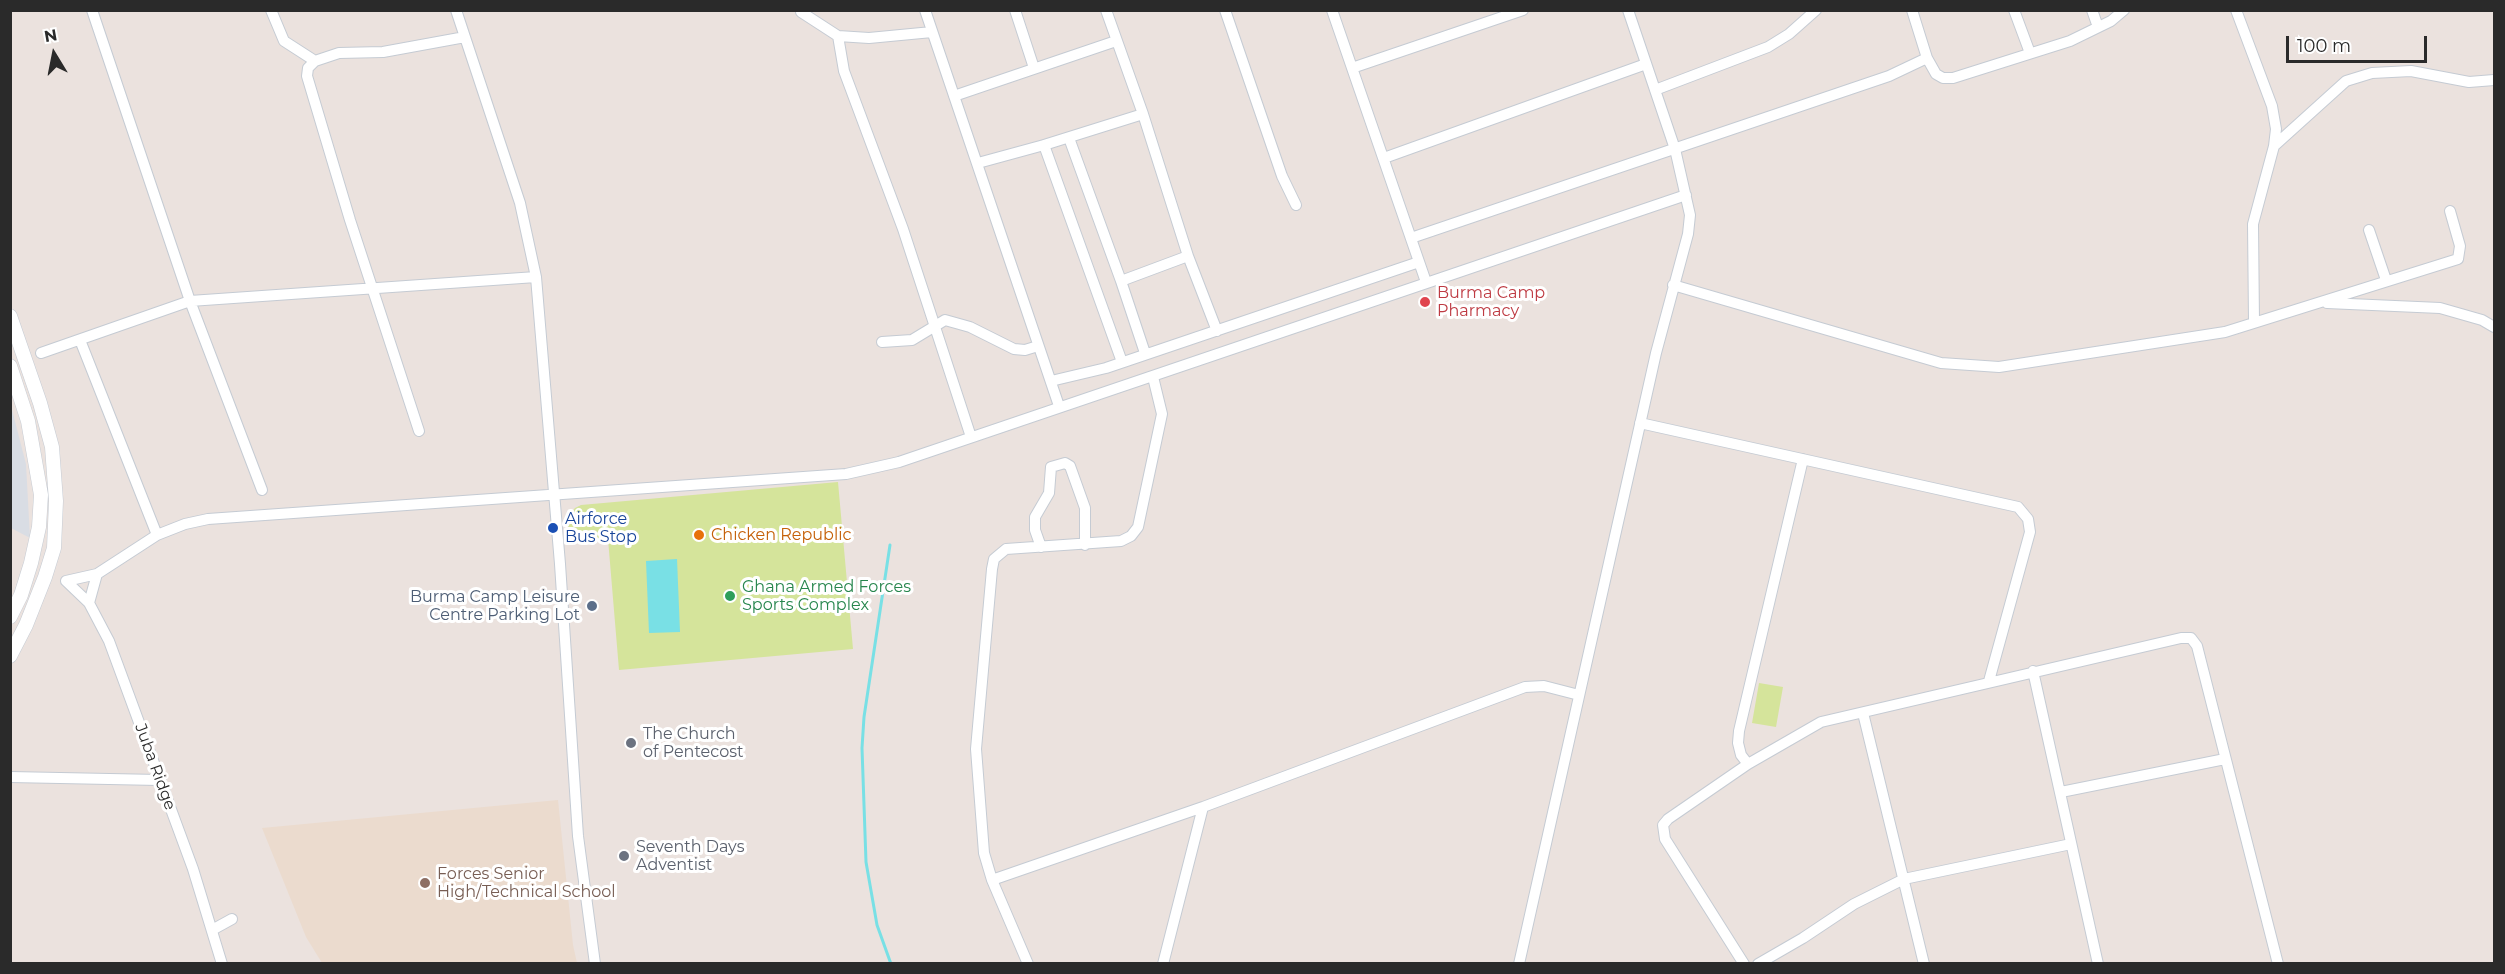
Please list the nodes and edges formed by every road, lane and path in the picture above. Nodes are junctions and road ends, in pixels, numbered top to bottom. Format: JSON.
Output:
{"nodes":[{"id":1,"x":92,"y":10,"type":"edge"},
{"id":2,"x":271,"y":10,"type":"edge"},
{"id":3,"x":456,"y":10,"type":"edge"},
{"id":4,"x":925,"y":10,"type":"edge"},
{"id":5,"x":1015,"y":10,"type":"edge"},
{"id":6,"x":1106,"y":10,"type":"edge"},
{"id":7,"x":1225,"y":10,"type":"edge"},
{"id":8,"x":1332,"y":10,"type":"edge"},
{"id":9,"x":1523,"y":10,"type":"edge"},
{"id":10,"x":1628,"y":10,"type":"edge"},
{"id":11,"x":1816,"y":10,"type":"edge"},
{"id":12,"x":1912,"y":10,"type":"edge"},
{"id":13,"x":2014,"y":10,"type":"edge"},
{"id":14,"x":2092,"y":10,"type":"edge"},
{"id":15,"x":2124,"y":10,"type":"edge"},
{"id":16,"x":2236,"y":10,"type":"edge"},
{"id":17,"x":801,"y":12,"type":"dead end"},
{"id":18,"x":1491,"y":16,"type":"edge"},
{"id":19,"x":2098,"y":27,"type":"junction"},
{"id":20,"x":932,"y":32,"type":"junction"},
{"id":21,"x":838,"y":36,"type":"junction"},
{"id":22,"x":465,"y":37,"type":"junction"},
{"id":23,"x":1116,"y":41,"type":"junction"},
{"id":24,"x":2030,"y":53,"type":"junction"},
{"id":25,"x":1927,"y":58,"type":"junction"},
{"id":26,"x":315,"y":61,"type":"junction"},
{"id":27,"x":1646,"y":64,"type":"junction"},
{"id":28,"x":1034,"y":68,"type":"junction"},
{"id":29,"x":1352,"y":68,"type":"junction"},
{"id":30,"x":2494,"y":80,"type":"edge"},
{"id":31,"x":1655,"y":90,"type":"junction"},
{"id":32,"x":954,"y":96,"type":"junction"},
{"id":33,"x":1143,"y":114,"type":"junction"},
{"id":34,"x":1069,"y":138,"type":"junction"},
{"id":35,"x":1044,"y":146,"type":"junction"},
{"id":36,"x":2274,"y":146,"type":"junction"},
{"id":37,"x":1675,"y":149,"type":"junction"},
{"id":38,"x":1384,"y":158,"type":"junction"},
{"id":39,"x":978,"y":163,"type":"junction"},
{"id":40,"x":1686,"y":195,"type":"junction"},
{"id":41,"x":1296,"y":205,"type":"dead end"},
{"id":42,"x":2450,"y":211,"type":"dead end"},
{"id":43,"x":2369,"y":230,"type":"dead end"},
{"id":44,"x":1412,"y":238,"type":"junction"},
{"id":45,"x":1188,"y":256,"type":"junction"},
{"id":46,"x":1419,"y":262,"type":"junction"},
{"id":47,"x":536,"y":277,"type":"junction"},
{"id":48,"x":2386,"y":280,"type":"junction"},
{"id":49,"x":1121,"y":281,"type":"junction"},
{"id":50,"x":1426,"y":282,"type":"junction"},
{"id":51,"x":1673,"y":285,"type":"junction"},
{"id":52,"x":372,"y":289,"type":"junction"},
{"id":53,"x":190,"y":301,"type":"junction"},
{"id":54,"x":2318,"y":303,"type":"junction"},
{"id":55,"x":10,"y":316,"type":"edge"},
{"id":56,"x":2254,"y":322,"type":"junction"},
{"id":57,"x":936,"y":325,"type":"junction"},
{"id":58,"x":2494,"y":327,"type":"edge"},
{"id":59,"x":1216,"y":331,"type":"junction"},
{"id":60,"x":80,"y":340,"type":"junction"},
{"id":61,"x":882,"y":342,"type":"dead end"},
{"id":62,"x":1038,"y":346,"type":"junction"},
{"id":63,"x":41,"y":353,"type":"dead end"},
{"id":64,"x":1145,"y":354,"type":"junction"},
{"id":65,"x":1122,"y":362,"type":"junction"},
{"id":66,"x":10,"y":366,"type":"edge"},
{"id":67,"x":1153,"y":377,"type":"junction"},
{"id":68,"x":1051,"y":381,"type":"junction"},
{"id":69,"x":1059,"y":406,"type":"junction"},
{"id":70,"x":1640,"y":423,"type":"junction"},
{"id":71,"x":419,"y":431,"type":"dead end"},
{"id":72,"x":971,"y":437,"type":"junction"},
{"id":73,"x":1803,"y":459,"type":"junction"},
{"id":74,"x":262,"y":490,"type":"dead end"},
{"id":75,"x":554,"y":496,"type":"junction"},
{"id":76,"x":157,"y":535,"type":"junction"},
{"id":77,"x":1085,"y":545,"type":"junction"},
{"id":78,"x":1041,"y":547,"type":"junction"},
{"id":79,"x":97,"y":574,"type":"junction"},
{"id":80,"x":89,"y":603,"type":"junction"},
{"id":81,"x":10,"y":617,"type":"edge"},
{"id":82,"x":10,"y":656,"type":"edge"},
{"id":83,"x":2033,"y":671,"type":"junction"},
{"id":84,"x":1989,"y":681,"type":"junction"},
{"id":85,"x":1579,"y":695,"type":"junction"},
{"id":86,"x":1863,"y":713,"type":"junction"},
{"id":87,"x":2225,"y":759,"type":"junction"},
{"id":88,"x":1748,"y":764,"type":"junction"},
{"id":89,"x":10,"y":777,"type":"edge"},
{"id":90,"x":159,"y":780,"type":"junction"},
{"id":91,"x":2061,"y":792,"type":"junction"},
{"id":92,"x":1203,"y":807,"type":"junction"},
{"id":93,"x":2071,"y":844,"type":"junction"},
{"id":94,"x":1904,"y":879,"type":"junction"},
{"id":95,"x":992,"y":880,"type":"junction"},
{"id":96,"x":231,"y":919,"type":"dead end"},
{"id":97,"x":212,"y":930,"type":"junction"},
{"id":98,"x":222,"y":963,"type":"edge"},
{"id":99,"x":595,"y":963,"type":"edge"},
{"id":100,"x":1028,"y":963,"type":"edge"},
{"id":101,"x":1163,"y":963,"type":"edge"},
{"id":102,"x":1519,"y":963,"type":"edge"},
{"id":103,"x":1744,"y":963,"type":"edge"},
{"id":104,"x":1758,"y":963,"type":"edge"},
{"id":105,"x":1924,"y":963,"type":"edge"},
{"id":106,"x":2098,"y":963,"type":"edge"},
{"id":107,"x":2278,"y":963,"type":"edge"}],
"edges":[{"from":1,"to":53,"type":"street"},
{"from":2,"to":26,"type":"street"},
{"from":3,"to":22,"type":"street"},
{"from":4,"to":20,"type":"street"},
{"from":5,"to":28,"type":"street"},
{"from":6,"to":23,"type":"street"},
{"from":7,"to":41,"type":"street"},
{"from":8,"to":29,"type":"street"},
{"from":9,"to":18,"type":"street"},
{"from":10,"to":27,"type":"street"},
{"from":11,"to":31,"type":"street"},
{"from":12,"to":25,"type":"street"},
{"from":13,"to":24,"type":"street"},
{"from":14,"to":19,"type":"street"},
{"from":15,"to":19,"type":"street"},
{"from":16,"to":36,"type":"street"},
{"from":17,"to":21,"type":"street"},
{"from":18,"to":29,"type":"street"},
{"from":19,"to":24,"type":"street"},
{"from":20,"to":21,"type":"street"},
{"from":20,"to":32,"type":"street"},
{"from":21,"to":57,"type":"street"},
{"from":22,"to":26,"type":"street"},
{"from":22,"to":47,"type":"street"},
{"from":23,"to":28,"type":"street"},
{"from":23,"to":33,"type":"street"},
{"from":24,"to":25,"type":"street"},
{"from":25,"to":37,"type":"street"},
{"from":26,"to":52,"type":"street"},
{"from":27,"to":31,"type":"street"},
{"from":27,"to":38,"type":"street"},
{"from":28,"to":32,"type":"street"},
{"from":29,"to":38,"type":"street"},
{"from":30,"to":36,"type":"street"},
{"from":31,"to":37,"type":"street"},
{"from":32,"to":39,"type":"street"},
{"from":33,"to":34,"type":"street"},
{"from":33,"to":45,"type":"street"},
{"from":34,"to":35,"type":"street"},
{"from":34,"to":49,"type":"street"},
{"from":35,"to":39,"type":"street"},
{"from":35,"to":65,"type":"street"},
{"from":36,"to":56,"type":"street"},
{"from":37,"to":40,"type":"street"},
{"from":37,"to":44,"type":"street"},
{"from":38,"to":44,"type":"street"},
{"from":39,"to":62,"type":"street"},
{"from":40,"to":50,"type":"street"},
{"from":40,"to":51,"type":"street"},
{"from":42,"to":48,"type":"street"},
{"from":43,"to":48,"type":"street"},
{"from":44,"to":46,"type":"street"},
{"from":45,"to":49,"type":"street"},
{"from":45,"to":59,"type":"street"},
{"from":46,"to":50,"type":"street"},
{"from":46,"to":59,"type":"street"},
{"from":47,"to":52,"type":"street"},
{"from":47,"to":75,"type":"street"},
{"from":48,"to":54,"type":"street"},
{"from":49,"to":64,"type":"street"},
{"from":50,"to":67,"type":"street"},
{"from":51,"to":56,"type":"street"},
{"from":51,"to":70,"type":"street"},
{"from":52,"to":53,"type":"street"},
{"from":52,"to":71,"type":"street"},
{"from":53,"to":60,"type":"street"},
{"from":53,"to":74,"type":"street"},
{"from":54,"to":56,"type":"street"},
{"from":54,"to":58,"type":"street"},
{"from":55,"to":82,"type":"main road"},
{"from":57,"to":61,"type":"street"},
{"from":57,"to":62,"type":"street"},
{"from":57,"to":72,"type":"street"},
{"from":59,"to":64,"type":"street"},
{"from":60,"to":63,"type":"street"},
{"from":60,"to":76,"type":"street"},
{"from":62,"to":68,"type":"street"},
{"from":64,"to":65,"type":"street"},
{"from":65,"to":68,"type":"street"},
{"from":66,"to":81,"type":"main road"},
{"from":67,"to":69,"type":"street"},
{"from":67,"to":77,"type":"street"},
{"from":68,"to":69,"type":"street"},
{"from":69,"to":72,"type":"street"},
{"from":70,"to":73,"type":"street"},
{"from":70,"to":85,"type":"street"},
{"from":72,"to":75,"type":"street"},
{"from":73,"to":84,"type":"street"},
{"from":73,"to":88,"type":"street"},
{"from":75,"to":76,"type":"street"},
{"from":75,"to":99,"type":"street"},
{"from":76,"to":79,"type":"street"},
{"from":77,"to":78,"type":"street"},
{"from":77,"to":78,"type":"street"},
{"from":78,"to":95,"type":"street"},
{"from":79,"to":80,"type":"street"},
{"from":79,"to":80,"type":"street","name":"Juba Ridge"},
{"from":80,"to":90,"type":"street","name":"Juba Ridge"},
{"from":83,"to":84,"type":"street"},
{"from":83,"to":87,"type":"street"},
{"from":83,"to":91,"type":"street"},
{"from":84,"to":86,"type":"street"},
{"from":85,"to":92,"type":"street"},
{"from":85,"to":102,"type":"street"},
{"from":86,"to":88,"type":"street"},
{"from":86,"to":94,"type":"street"},
{"from":87,"to":91,"type":"street"},
{"from":87,"to":107,"type":"street"},
{"from":88,"to":103,"type":"street"},
{"from":89,"to":90,"type":"street"},
{"from":90,"to":97,"type":"street","name":"Juba Ridge"},
{"from":91,"to":93,"type":"street"},
{"from":92,"to":95,"type":"street"},
{"from":92,"to":101,"type":"street"},
{"from":93,"to":94,"type":"street"},
{"from":93,"to":106,"type":"street"},
{"from":94,"to":104,"type":"street"},
{"from":94,"to":105,"type":"street"},
{"from":95,"to":100,"type":"street"},
{"from":96,"to":97,"type":"street"},
{"from":97,"to":98,"type":"street","name":"Juba Ridge"}]}
